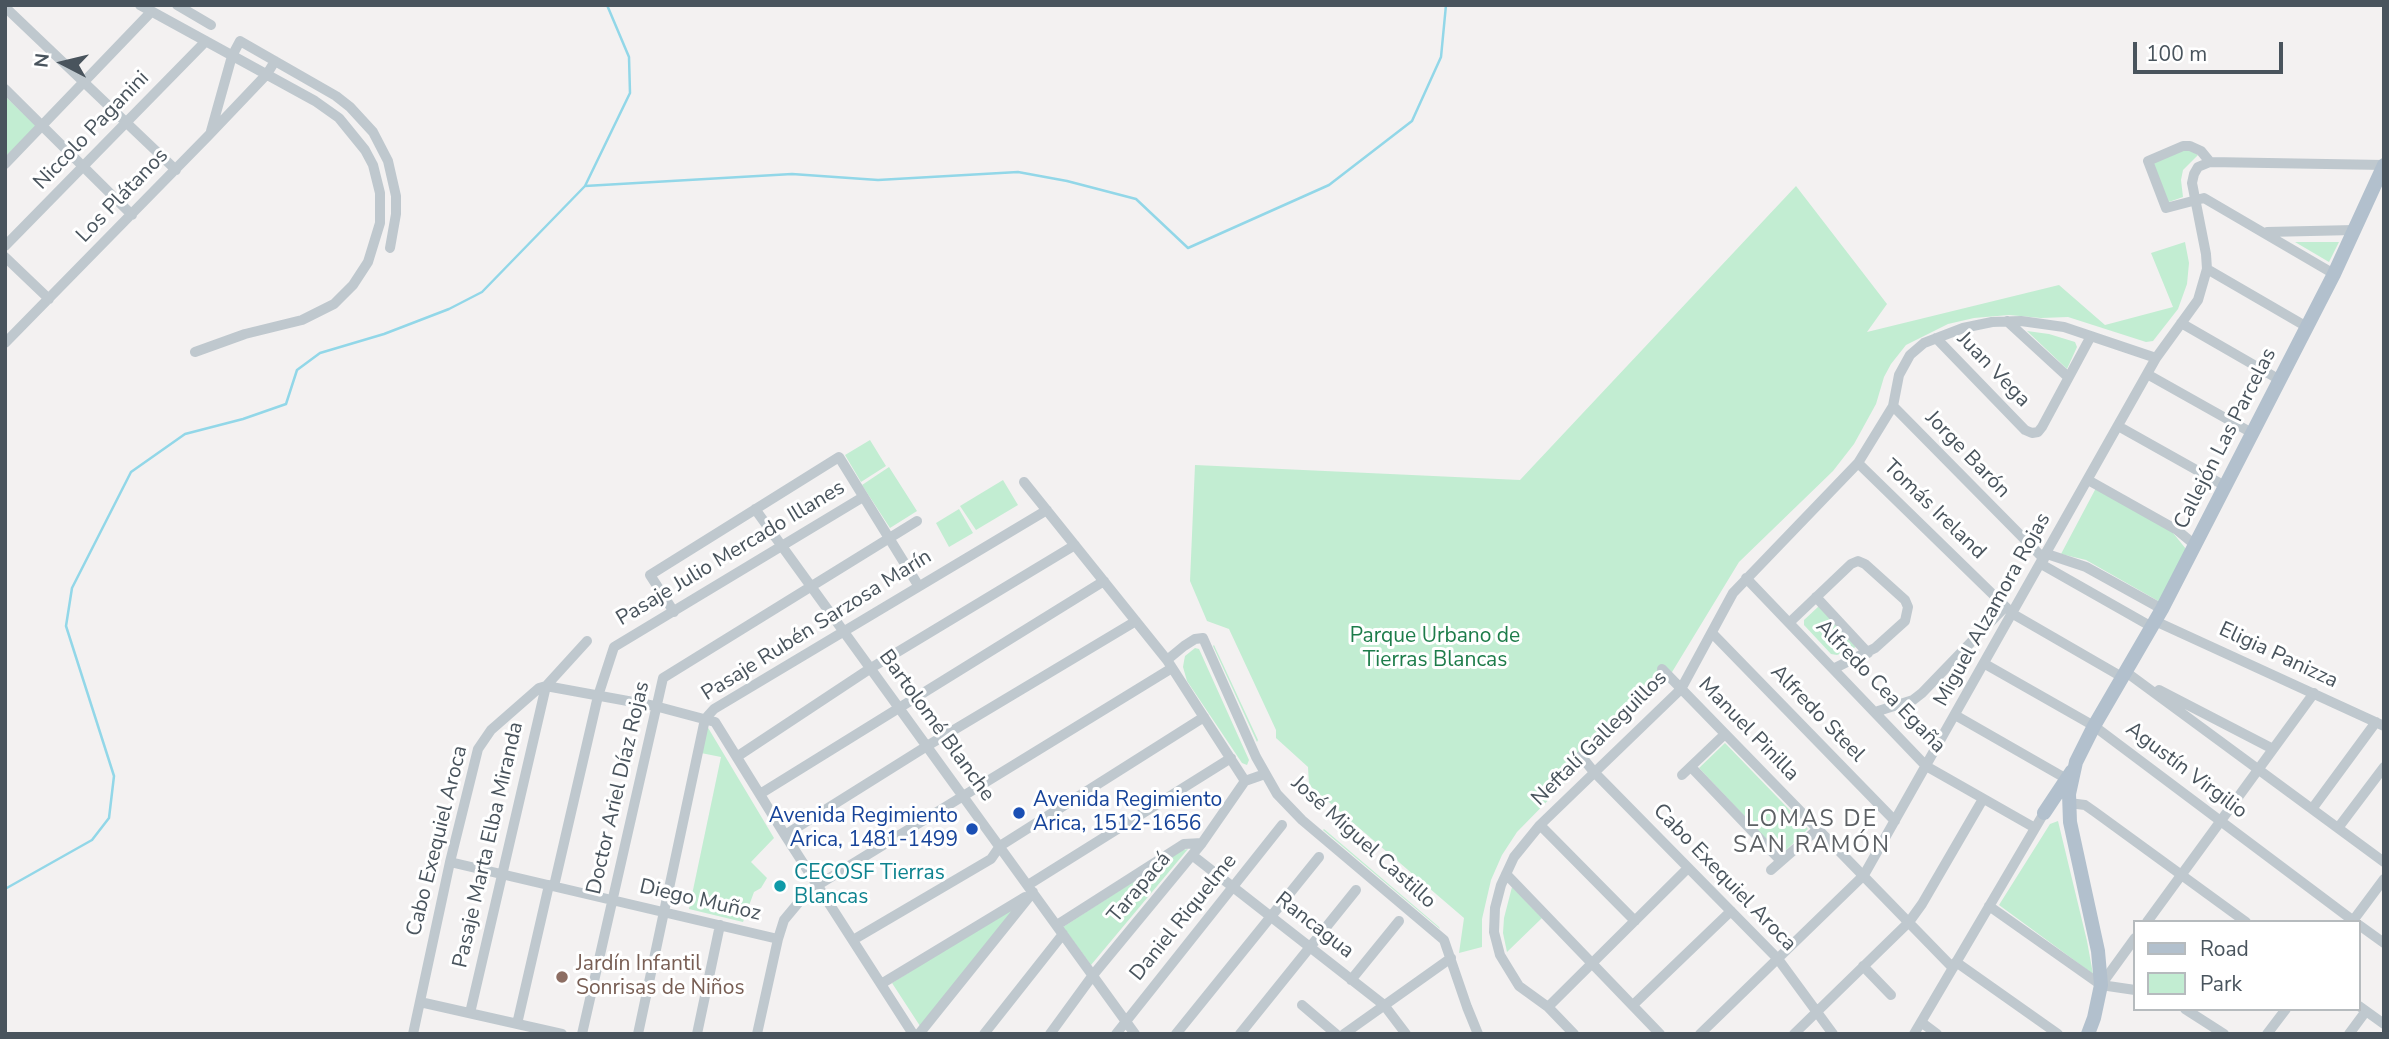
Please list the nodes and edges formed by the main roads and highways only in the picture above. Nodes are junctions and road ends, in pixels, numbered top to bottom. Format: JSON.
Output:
{"nodes":[{"id":1,"x":2384,"y":165,"type":"edge"},
{"id":2,"x":2070,"y":774,"type":"junction"},
{"id":3,"x":2069,"y":807,"type":"junction"},
{"id":4,"x":2088,"y":1034,"type":"edge"}],
"edges":[{"from":1,"to":2,"type":"main road","name":"Callejón Las Parcelas"},
{"from":2,"to":3,"type":"main road"},
{"from":2,"to":3,"type":"main road"},
{"from":3,"to":4,"type":"main road"}]}
